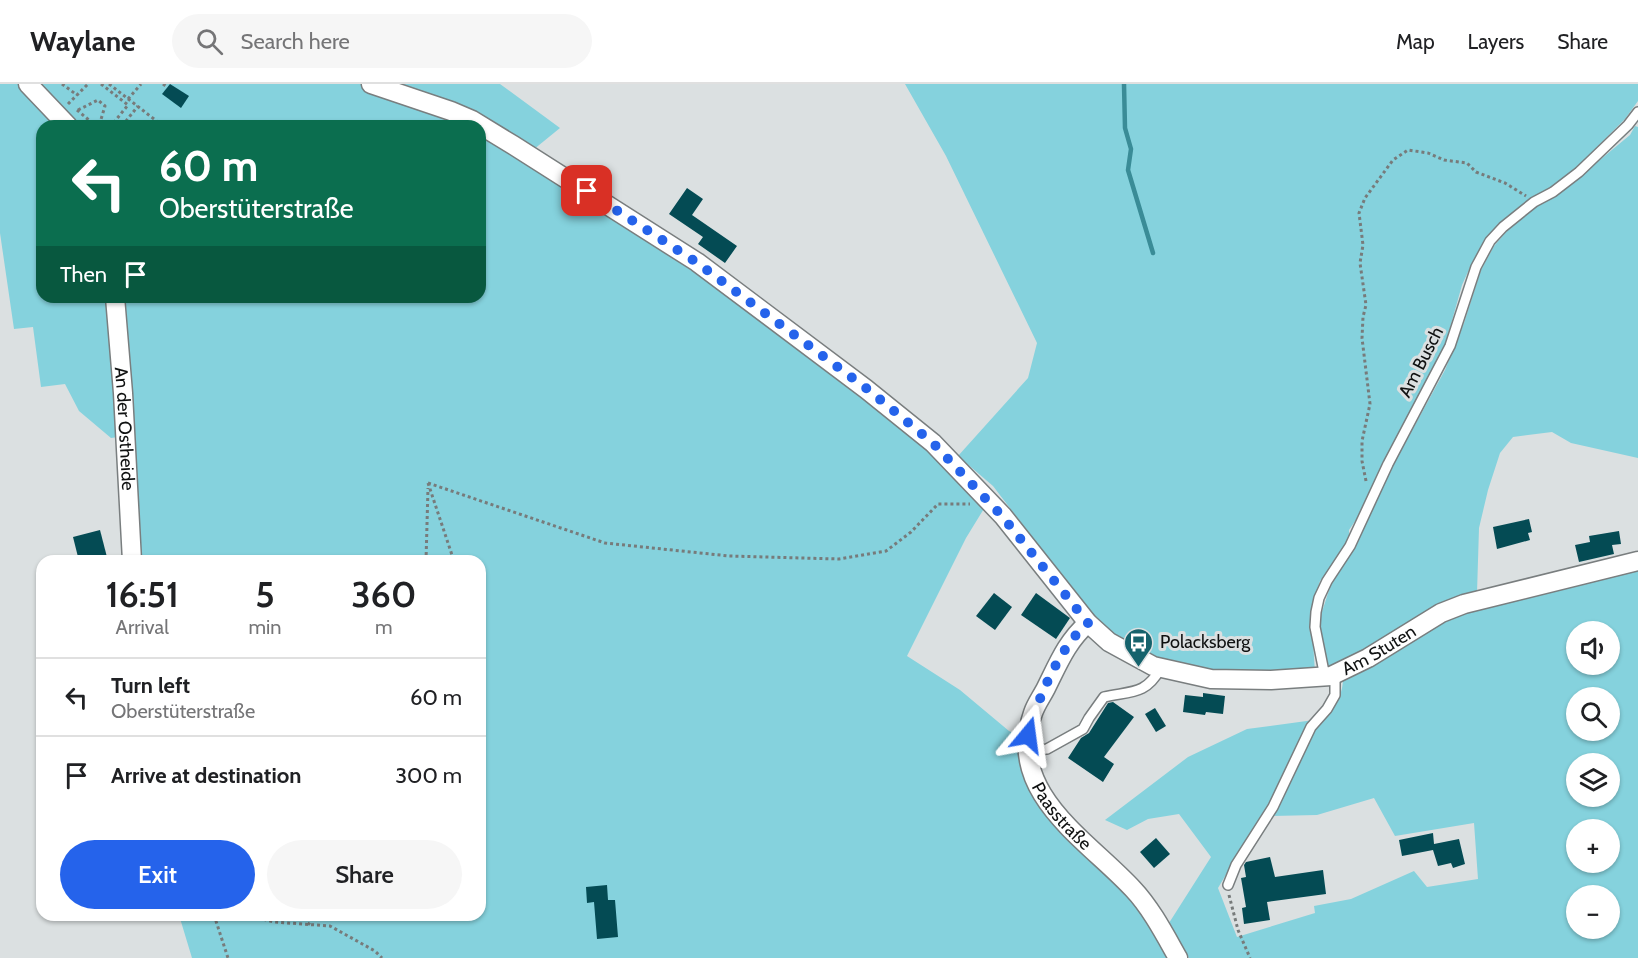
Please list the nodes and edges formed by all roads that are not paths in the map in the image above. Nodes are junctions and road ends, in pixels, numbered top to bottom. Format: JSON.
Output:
{"nodes":[{"id":1,"x":28,"y":84,"type":"edge"},
{"id":2,"x":371,"y":84,"type":"edge"},
{"id":3,"x":1638,"y":112,"type":"edge"},
{"id":4,"x":73,"y":118,"type":"edge"},
{"id":5,"x":472,"y":120,"type":"edge"},
{"id":6,"x":486,"y":129,"type":"edge"},
{"id":7,"x":116,"y":303,"type":"edge"},
{"id":8,"x":132,"y":555,"type":"edge"},
{"id":9,"x":1638,"y":561,"type":"edge"},
{"id":10,"x":1088,"y":623,"type":"junction"},
{"id":11,"x":1160,"y":669,"type":"junction"},
{"id":12,"x":1330,"y":676,"type":"junction"},
{"id":13,"x":1028,"y":750,"type":"junction"},
{"id":14,"x":1228,"y":885,"type":"road end"},
{"id":15,"x":1178,"y":958,"type":"edge"}],
"edges":[{"from":1,"to":4,"type":"street"},
{"from":2,"to":5,"type":"street","name":"Am Stuten"},
{"from":3,"to":12,"type":"lane","name":"Am Busch"},
{"from":6,"to":10,"type":"street","name":"Am Stuten"},
{"from":7,"to":8,"type":"street","name":"An der Ostheide"},
{"from":9,"to":12,"type":"street","name":"Am Stuten"},
{"from":10,"to":11,"type":"street","name":"Am Stuten"},
{"from":10,"to":13,"type":"street","name":"Paasstraße"},
{"from":11,"to":12,"type":"street","name":"Am Stuten"},
{"from":11,"to":13,"type":"lane"},
{"from":12,"to":14,"type":"lane"},
{"from":13,"to":15,"type":"street","name":"Paasstraße"}]}
